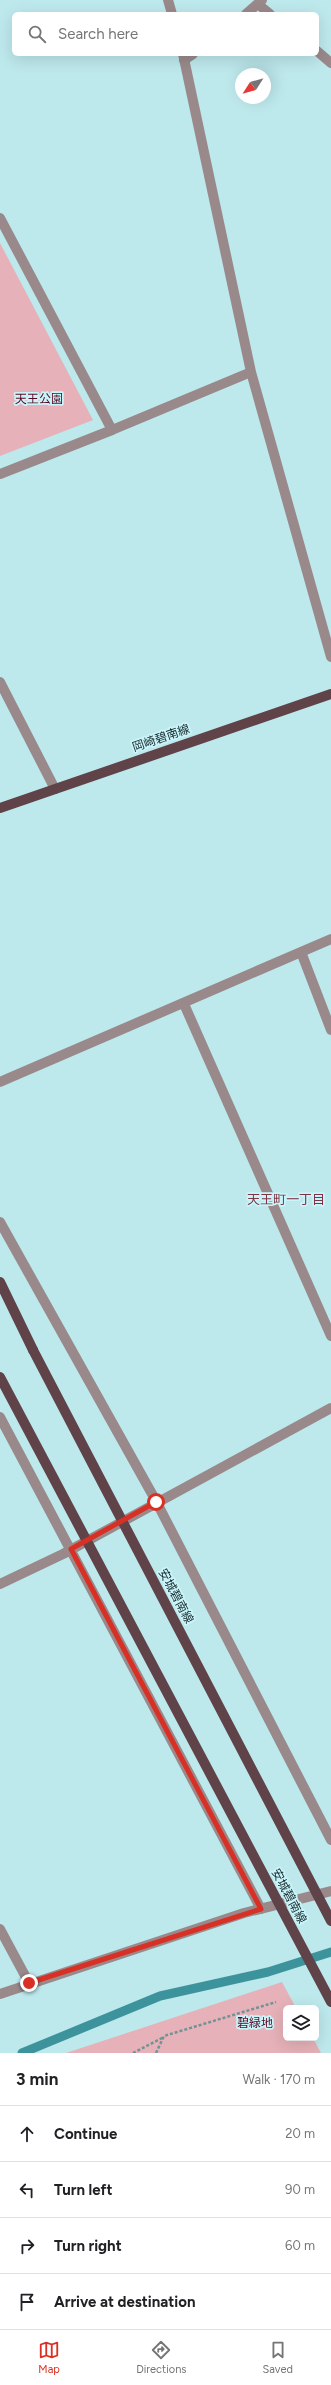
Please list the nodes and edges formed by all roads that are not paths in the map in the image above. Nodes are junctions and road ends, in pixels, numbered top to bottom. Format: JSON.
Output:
{"nodes":[{"id":1,"x":168,"y":0,"type":"edge"},
{"id":2,"x":260,"y":2,"type":"edge"},
{"id":3,"x":171,"y":12,"type":"edge"},
{"id":4,"x":248,"y":12,"type":"edge"},
{"id":5,"x":268,"y":12,"type":"edge"},
{"id":6,"x":319,"y":53,"type":"edge"},
{"id":7,"x":183,"y":57,"type":"edge"},
{"id":8,"x":331,"y":62,"type":"edge"},
{"id":9,"x":0,"y":218,"type":"edge"},
{"id":10,"x":251,"y":372,"type":"junction"},
{"id":11,"x":112,"y":430,"type":"junction"},
{"id":12,"x":0,"y":474,"type":"edge"},
{"id":13,"x":331,"y":657,"type":"edge"},
{"id":14,"x":0,"y":682,"type":"edge"},
{"id":15,"x":331,"y":694,"type":"edge"},
{"id":16,"x":55,"y":789,"type":"junction"},
{"id":17,"x":0,"y":808,"type":"edge"},
{"id":18,"x":331,"y":938,"type":"edge"},
{"id":19,"x":301,"y":952,"type":"junction"},
{"id":20,"x":184,"y":1004,"type":"junction"},
{"id":21,"x":331,"y":1030,"type":"edge"},
{"id":22,"x":0,"y":1082,"type":"edge"},
{"id":23,"x":0,"y":1222,"type":"edge"},
{"id":24,"x":0,"y":1282,"type":"edge"},
{"id":25,"x":331,"y":1336,"type":"edge"},
{"id":26,"x":0,"y":1377,"type":"edge"},
{"id":27,"x":331,"y":1408,"type":"edge"},
{"id":28,"x":0,"y":1417,"type":"edge"},
{"id":29,"x":156,"y":1502,"type":"junction"},
{"id":30,"x":71,"y":1549,"type":"junction"},
{"id":31,"x":0,"y":1584,"type":"edge"},
{"id":32,"x":331,"y":1840,"type":"edge"},
{"id":33,"x":331,"y":1891,"type":"edge"},
{"id":34,"x":261,"y":1909,"type":"junction"},
{"id":35,"x":331,"y":1921,"type":"edge"},
{"id":36,"x":0,"y":1929,"type":"edge"},
{"id":37,"x":29,"y":1983,"type":"junction"},
{"id":38,"x":0,"y":1994,"type":"edge"},
{"id":39,"x":331,"y":2002,"type":"edge"}],
"edges":[{"from":1,"to":3,"type":"street"},
{"from":2,"to":4,"type":"street"},
{"from":2,"to":5,"type":"street"},
{"from":6,"to":8,"type":"street"},
{"from":7,"to":10,"type":"street"},
{"from":9,"to":11,"type":"street"},
{"from":10,"to":11,"type":"street"},
{"from":10,"to":13,"type":"street"},
{"from":11,"to":12,"type":"street"},
{"from":14,"to":16,"type":"street"},
{"from":15,"to":16,"type":"main road","name":"岡崎碧南線"},
{"from":16,"to":17,"type":"main road","name":"岡崎碧南線"},
{"from":18,"to":19,"type":"street"},
{"from":19,"to":20,"type":"street"},
{"from":19,"to":21,"type":"street"},
{"from":20,"to":22,"type":"street"},
{"from":20,"to":25,"type":"street"},
{"from":23,"to":29,"type":"street"},
{"from":24,"to":35,"type":"main road","name":"安城碧南線","bridge":true},
{"from":26,"to":39,"type":"main road","name":"安城碧南線","bridge":true},
{"from":27,"to":29,"type":"street"},
{"from":28,"to":30,"type":"street"},
{"from":29,"to":30,"type":"street"},
{"from":29,"to":32,"type":"street"},
{"from":30,"to":31,"type":"street"},
{"from":30,"to":34,"type":"street"},
{"from":33,"to":34,"type":"street"},
{"from":34,"to":37,"type":"street"},
{"from":36,"to":37,"type":"street"},
{"from":37,"to":38,"type":"street"}]}
